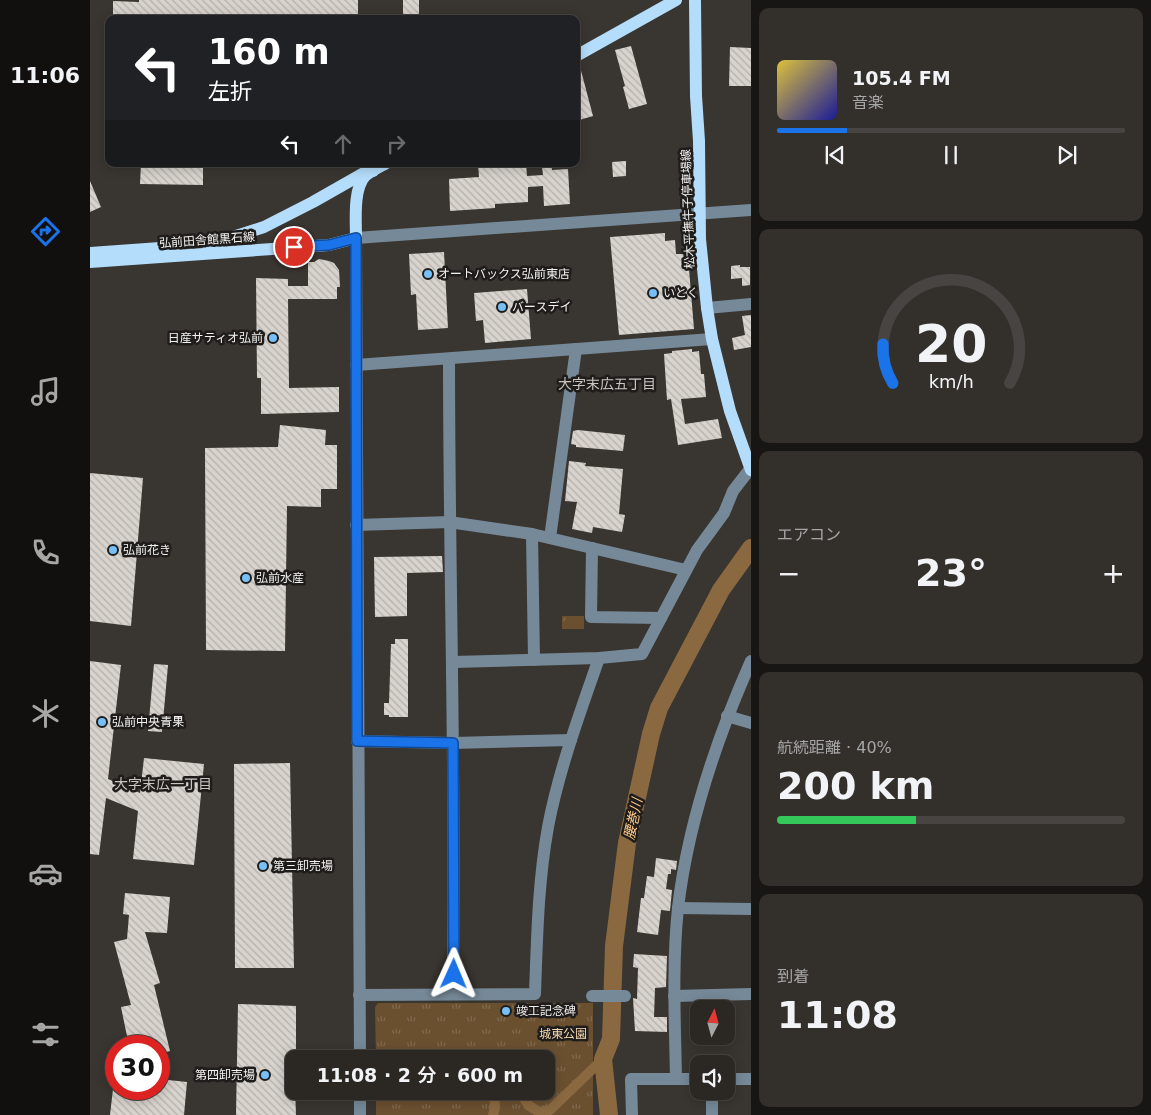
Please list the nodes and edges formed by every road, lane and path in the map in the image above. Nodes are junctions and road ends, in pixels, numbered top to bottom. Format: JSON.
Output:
{"nodes":[{"id":1,"x":676,"y":0,"type":"edge"},
{"id":2,"x":695,"y":0,"type":"edge"},
{"id":3,"x":580,"y":54,"type":"edge"},
{"id":4,"x":380,"y":167,"type":"edge"},
{"id":5,"x":373,"y":171,"type":"junction"},
{"id":6,"x":751,"y":210,"type":"edge"},
{"id":7,"x":699,"y":214,"type":"junction"},
{"id":8,"x":356,"y":238,"type":"junction"},
{"id":9,"x":208,"y":245,"type":"junction"},
{"id":10,"x":90,"y":253,"type":"edge"},
{"id":11,"x":90,"y":262,"type":"edge"},
{"id":12,"x":751,"y":304,"type":"edge"},
{"id":13,"x":707,"y":308,"type":"junction"},
{"id":14,"x":712,"y":339,"type":"junction"},
{"id":15,"x":576,"y":349,"type":"junction"},
{"id":16,"x":449,"y":359,"type":"junction"},
{"id":17,"x":356,"y":364,"type":"junction"},
{"id":18,"x":751,"y":470,"type":"edge"},
{"id":19,"x":449,"y":522,"type":"junction"},
{"id":20,"x":356,"y":525,"type":"junction"},
{"id":21,"x":532,"y":534,"type":"junction"},
{"id":22,"x":550,"y":538,"type":"junction"},
{"id":23,"x":592,"y":548,"type":"junction"},
{"id":24,"x":686,"y":570,"type":"junction"},
{"id":25,"x":661,"y":618,"type":"junction"},
{"id":26,"x":599,"y":658,"type":"junction"},
{"id":27,"x":534,"y":660,"type":"junction"},
{"id":28,"x":751,"y":661,"type":"edge"},
{"id":29,"x":453,"y":662,"type":"junction"},
{"id":30,"x":726,"y":716,"type":"junction"},
{"id":31,"x":751,"y":723,"type":"edge"},
{"id":32,"x":571,"y":740,"type":"junction"},
{"id":33,"x":357,"y":741,"type":"junction"},
{"id":34,"x":453,"y":743,"type":"junction"},
{"id":35,"x":678,"y":908,"type":"junction"},
{"id":36,"x":751,"y":908,"type":"edge"},
{"id":37,"x":453,"y":994,"type":"junction"},
{"id":38,"x":751,"y":994,"type":"edge"},
{"id":39,"x":359,"y":995,"type":"junction"},
{"id":40,"x":592,"y":996,"type":"dead end"},
{"id":41,"x":626,"y":996,"type":"dead end"},
{"id":42,"x":674,"y":996,"type":"junction"},
{"id":43,"x":360,"y":1050,"type":"edge"},
{"id":44,"x":676,"y":1079,"type":"junction"},
{"id":45,"x":690,"y":1079,"type":"edge"},
{"id":46,"x":735,"y":1079,"type":"edge"},
{"id":47,"x":751,"y":1079,"type":"edge"},
{"id":48,"x":360,"y":1100,"type":"edge"},
{"id":49,"x":712,"y":1100,"type":"edge"},
{"id":50,"x":360,"y":1115,"type":"edge"},
{"id":51,"x":632,"y":1115,"type":"edge"},
{"id":52,"x":712,"y":1115,"type":"edge"}],
"edges":[{"from":1,"to":3,"type":"main road"},
{"from":2,"to":7,"type":"main road","name":"松木平撫牛子停車場線"},
{"from":4,"to":5,"type":"main road","name":"弘前田舎館黒石線"},
{"from":5,"to":8,"type":"main road","name":"弘前田舎館黒石線"},
{"from":5,"to":9,"type":"main road","name":"弘前田舎館黒石線"},
{"from":6,"to":7,"type":"street"},
{"from":7,"to":8,"type":"street"},
{"from":7,"to":13,"type":"main road","name":"松木平撫牛子停車場線"},
{"from":8,"to":9,"type":"main road","name":"弘前田舎館黒石線"},
{"from":8,"to":11,"type":"main road","name":"弘前田舎館黒石線"},
{"from":8,"to":17,"type":"street"},
{"from":9,"to":10,"type":"main road","name":"弘前田舎館黒石線"},
{"from":12,"to":13,"type":"street"},
{"from":13,"to":14,"type":"main road","name":"松木平撫牛子停車場線"},
{"from":14,"to":15,"type":"street"},
{"from":14,"to":18,"type":"main road","name":"松木平撫牛子停車場線"},
{"from":15,"to":16,"type":"street"},
{"from":15,"to":22,"type":"street"},
{"from":16,"to":17,"type":"street"},
{"from":16,"to":19,"type":"street"},
{"from":17,"to":20,"type":"street"},
{"from":18,"to":24,"type":"street"},
{"from":19,"to":20,"type":"street"},
{"from":19,"to":21,"type":"street"},
{"from":19,"to":29,"type":"street"},
{"from":20,"to":33,"type":"street"},
{"from":21,"to":22,"type":"street"},
{"from":21,"to":27,"type":"street"},
{"from":22,"to":23,"type":"street"},
{"from":23,"to":24,"type":"street"},
{"from":23,"to":25,"type":"street"},
{"from":24,"to":25,"type":"street"},
{"from":25,"to":26,"type":"street"},
{"from":26,"to":27,"type":"street"},
{"from":26,"to":32,"type":"street"},
{"from":27,"to":29,"type":"street"},
{"from":28,"to":30,"type":"street"},
{"from":29,"to":34,"type":"street"},
{"from":30,"to":31,"type":"street"},
{"from":30,"to":35,"type":"street"},
{"from":32,"to":34,"type":"street"},
{"from":32,"to":37,"type":"street"},
{"from":33,"to":34,"type":"street"},
{"from":33,"to":39,"type":"street"},
{"from":34,"to":37,"type":"street"},
{"from":35,"to":36,"type":"street"},
{"from":35,"to":42,"type":"street"},
{"from":37,"to":39,"type":"street"},
{"from":38,"to":42,"type":"street"},
{"from":39,"to":43,"type":"street"},
{"from":40,"to":41,"type":"street"},
{"from":42,"to":44,"type":"street"},
{"from":44,"to":45,"type":"street"},
{"from":44,"to":51,"type":"street"},
{"from":46,"to":47,"type":"street"},
{"from":48,"to":50,"type":"street"},
{"from":49,"to":52,"type":"street"}]}
